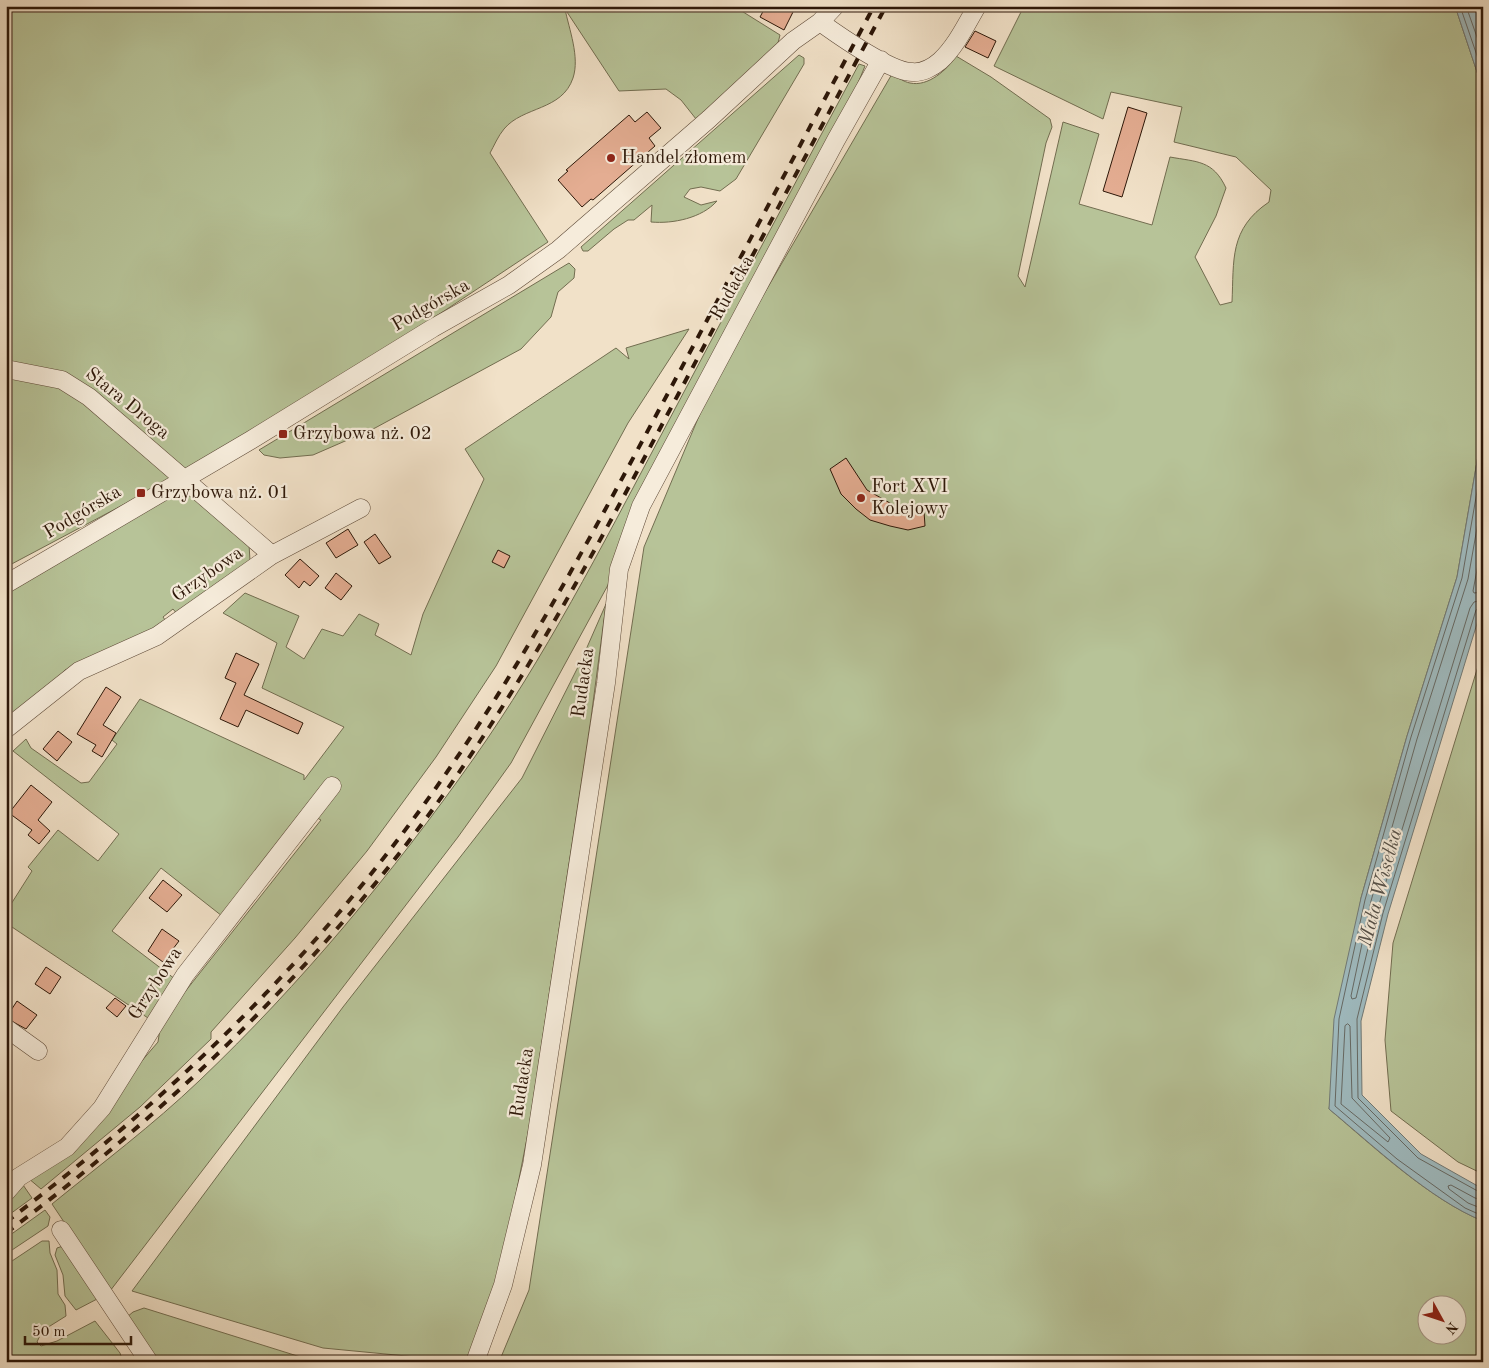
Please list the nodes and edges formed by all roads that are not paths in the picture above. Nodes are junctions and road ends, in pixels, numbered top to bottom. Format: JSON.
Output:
{"nodes":[{"id":1,"x":835,"y":6,"type":"edge"},
{"id":2,"x":977,"y":6,"type":"edge"},
{"id":3,"x":820,"y":22,"type":"junction"},
{"id":4,"x":881,"y":60,"type":"junction"},
{"id":5,"x":6,"y":369,"type":"edge"},
{"id":6,"x":185,"y":478,"type":"junction"},
{"id":7,"x":361,"y":508,"type":"dead end"},
{"id":8,"x":272,"y":555,"type":"junction"},
{"id":9,"x":6,"y":584,"type":"edge"},
{"id":10,"x":6,"y":729,"type":"edge"},
{"id":11,"x":332,"y":786,"type":"dead end"},
{"id":12,"x":6,"y":1028,"type":"edge"},
{"id":13,"x":38,"y":1051,"type":"dead end"},
{"id":14,"x":12,"y":1172,"type":"edge"},
{"id":15,"x":6,"y":1192,"type":"edge"},
{"id":16,"x":61,"y":1230,"type":"dead end"},
{"id":17,"x":149,"y":1362,"type":"edge"},
{"id":18,"x":475,"y":1362,"type":"edge"}],
"edges":[{"from":1,"to":3,"type":"street","name":"Podgórska"},
{"from":2,"to":4,"type":"street"},
{"from":3,"to":4,"type":"street"},
{"from":3,"to":6,"type":"street","name":"Podgórska"},
{"from":4,"to":18,"type":"street","name":"Rudacka"},
{"from":5,"to":6,"type":"street","name":"Stara Droga"},
{"from":6,"to":8,"type":"street","name":"Stara Droga"},
{"from":6,"to":9,"type":"street","name":"Podgórska"},
{"from":7,"to":8,"type":"street","name":"Grzybowa"},
{"from":8,"to":10,"type":"street","name":"Grzybowa"},
{"from":11,"to":14,"type":"street","name":"Grzybowa"},
{"from":12,"to":13,"type":"street"},
{"from":14,"to":15,"type":"street","name":"Grzybowa"},
{"from":16,"to":17,"type":"street"}]}
